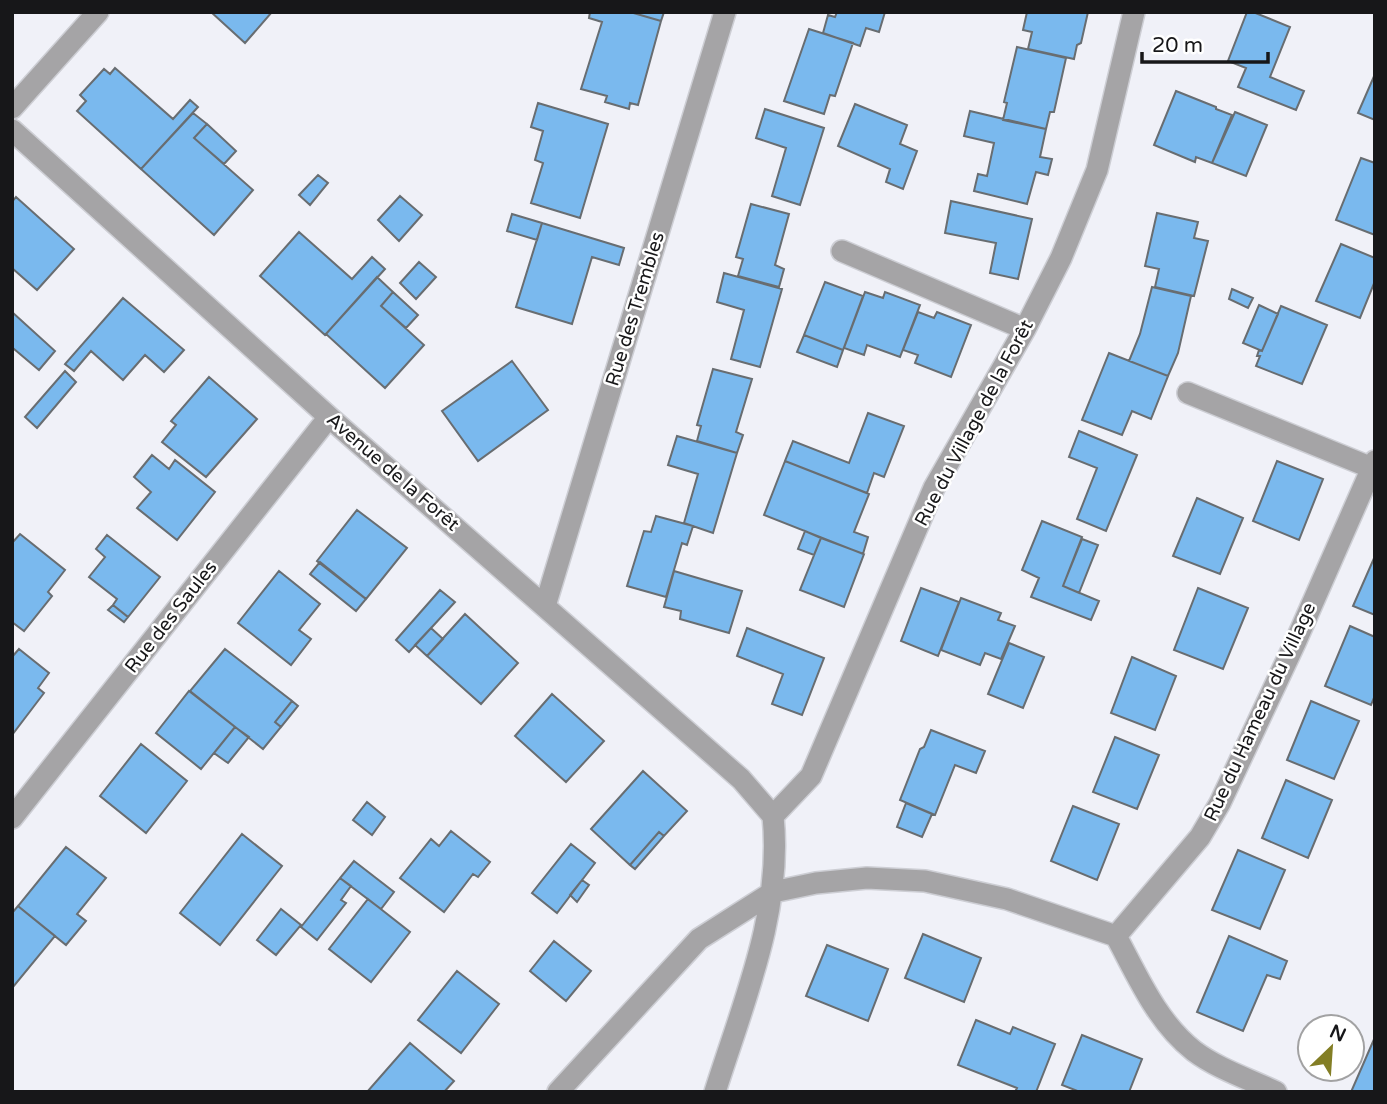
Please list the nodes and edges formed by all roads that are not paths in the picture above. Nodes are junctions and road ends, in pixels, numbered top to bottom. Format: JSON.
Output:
{"nodes":[{"id":1,"x":98,"y":12,"type":"edge"},
{"id":2,"x":725,"y":12,"type":"edge"},
{"id":3,"x":1134,"y":12,"type":"edge"},
{"id":4,"x":12,"y":108,"type":"edge"},
{"id":5,"x":12,"y":130,"type":"edge"},
{"id":6,"x":842,"y":251,"type":"dead end"},
{"id":7,"x":1025,"y":329,"type":"junction"},
{"id":8,"x":1188,"y":393,"type":"dead end"},
{"id":9,"x":329,"y":416,"type":"junction"},
{"id":10,"x":1373,"y":464,"type":"edge"},
{"id":11,"x":545,"y":606,"type":"junction"},
{"id":12,"x":773,"y":816,"type":"junction"},
{"id":13,"x":12,"y":818,"type":"edge"},
{"id":14,"x":773,"y":892,"type":"junction"},
{"id":15,"x":1116,"y":936,"type":"junction"},
{"id":16,"x":558,"y":1092,"type":"edge"},
{"id":17,"x":715,"y":1092,"type":"edge"},
{"id":18,"x":1276,"y":1092,"type":"edge"}],
"edges":[{"from":1,"to":4,"type":"street"},
{"from":2,"to":11,"type":"street","name":"Rue des Trembles"},
{"from":3,"to":7,"type":"street","name":"Rue du Village de la Forêt"},
{"from":5,"to":9,"type":"street","name":"Avenue de la Forêt"},
{"from":6,"to":7,"type":"street"},
{"from":7,"to":12,"type":"street","name":"Rue du Village de la Forêt"},
{"from":8,"to":10,"type":"street","name":"Rue du Hameau du Village"},
{"from":9,"to":11,"type":"street","name":"Avenue de la Forêt"},
{"from":9,"to":13,"type":"street","name":"Rue des Saules"},
{"from":10,"to":15,"type":"street","name":"Rue du Hameau du Village"},
{"from":11,"to":12,"type":"street","name":"Avenue de la Forêt"},
{"from":12,"to":14,"type":"street"},
{"from":14,"to":15,"type":"street"},
{"from":14,"to":16,"type":"street"},
{"from":14,"to":17,"type":"street"},
{"from":15,"to":18,"type":"street"}]}
